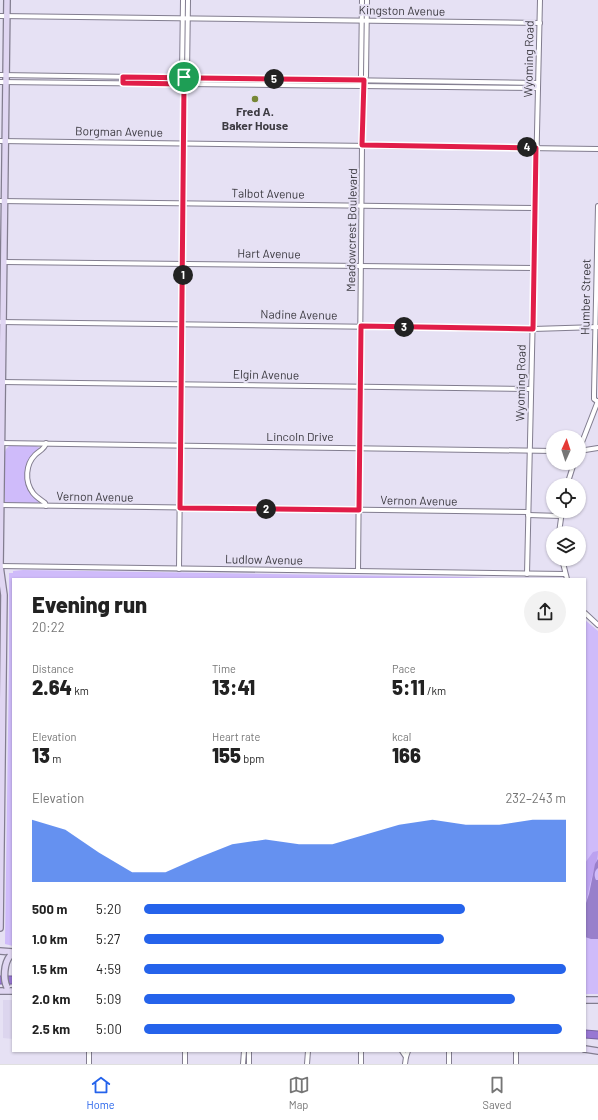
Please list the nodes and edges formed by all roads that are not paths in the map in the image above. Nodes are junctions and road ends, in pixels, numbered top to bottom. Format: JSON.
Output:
{"nodes":[{"id":1,"x":7,"y":0,"type":"edge"},
{"id":2,"x":183,"y":0,"type":"edge"},
{"id":3,"x":188,"y":0,"type":"edge"},
{"id":4,"x":362,"y":0,"type":"edge"},
{"id":5,"x":367,"y":0,"type":"edge"},
{"id":6,"x":540,"y":0,"type":"edge"},
{"id":7,"x":0,"y":16,"type":"edge"},
{"id":8,"x":7,"y":16,"type":"junction"},
{"id":9,"x":182,"y":18,"type":"junction"},
{"id":10,"x":188,"y":18,"type":"junction"},
{"id":11,"x":364,"y":21,"type":"junction"},
{"id":12,"x":540,"y":23,"type":"junction"},
{"id":13,"x":67,"y":76,"type":"junction"},
{"id":14,"x":123,"y":77,"type":"junction"},
{"id":15,"x":184,"y":77,"type":"junction"},
{"id":16,"x":3,"y":78,"type":"edge"},
{"id":17,"x":282,"y":79,"type":"junction"},
{"id":18,"x":364,"y":80,"type":"junction"},
{"id":19,"x":67,"y":82,"type":"junction"},
{"id":20,"x":455,"y":82,"type":"junction"},
{"id":21,"x":123,"y":83,"type":"junction"},
{"id":22,"x":538,"y":83,"type":"junction"},
{"id":23,"x":184,"y":84,"type":"junction"},
{"id":24,"x":282,"y":85,"type":"junction"},
{"id":25,"x":364,"y":86,"type":"junction"},
{"id":26,"x":455,"y":87,"type":"junction"},
{"id":27,"x":538,"y":88,"type":"junction"},
{"id":28,"x":3,"y":141,"type":"edge"},
{"id":29,"x":183,"y":143,"type":"junction"},
{"id":30,"x":362,"y":145,"type":"junction"},
{"id":31,"x":536,"y":148,"type":"junction"},
{"id":32,"x":598,"y":149,"type":"edge"},
{"id":33,"x":3,"y":201,"type":"edge"},
{"id":34,"x":183,"y":203,"type":"junction"},
{"id":35,"x":362,"y":206,"type":"junction"},
{"id":36,"x":598,"y":206,"type":"edge"},
{"id":37,"x":535,"y":208,"type":"junction"},
{"id":38,"x":4,"y":262,"type":"junction"},
{"id":39,"x":183,"y":263,"type":"junction"},
{"id":40,"x":362,"y":266,"type":"junction"},
{"id":41,"x":534,"y":268,"type":"junction"},
{"id":42,"x":2,"y":322,"type":"edge"},
{"id":43,"x":182,"y":324,"type":"junction"},
{"id":44,"x":361,"y":326,"type":"junction"},
{"id":45,"x":597,"y":327,"type":"edge"},
{"id":46,"x":533,"y":329,"type":"junction"},
{"id":47,"x":2,"y":382,"type":"edge"},
{"id":48,"x":181,"y":384,"type":"junction"},
{"id":49,"x":360,"y":386,"type":"junction"},
{"id":50,"x":531,"y":389,"type":"junction"},
{"id":51,"x":596,"y":389,"type":"edge"},
{"id":52,"x":598,"y":402,"type":"edge"},
{"id":53,"x":586,"y":434,"type":"edge"},
{"id":54,"x":1,"y":443,"type":"edge"},
{"id":55,"x":46,"y":443,"type":"junction"},
{"id":56,"x":586,"y":443,"type":"edge"},
{"id":57,"x":181,"y":445,"type":"junction"},
{"id":58,"x":359,"y":448,"type":"junction"},
{"id":59,"x":598,"y":448,"type":"edge"},
{"id":60,"x":593,"y":449,"type":"junction"},
{"id":61,"x":530,"y":450,"type":"junction"},
{"id":62,"x":586,"y":450,"type":"edge"},
{"id":63,"x":546,"y":451,"type":"edge"},
{"id":64,"x":1,"y":505,"type":"edge"},
{"id":65,"x":46,"y":506,"type":"junction"},
{"id":66,"x":180,"y":508,"type":"junction"},
{"id":67,"x":359,"y":510,"type":"junction"},
{"id":68,"x":546,"y":513,"type":"edge"},
{"id":69,"x":528,"y":514,"type":"junction"},
{"id":70,"x":0,"y":566,"type":"edge"},
{"id":71,"x":563,"y":566,"type":"edge"},
{"id":72,"x":179,"y":569,"type":"junction"},
{"id":73,"x":358,"y":571,"type":"junction"},
{"id":74,"x":528,"y":574,"type":"junction"},
{"id":75,"x":565,"y":574,"type":"junction"},
{"id":76,"x":567,"y":578,"type":"edge"},
{"id":77,"x":586,"y":614,"type":"edge"},
{"id":78,"x":598,"y":625,"type":"edge"},
{"id":79,"x":1,"y":738,"type":"edge"},
{"id":80,"x":0,"y":928,"type":"edge"},
{"id":81,"x":0,"y":951,"type":"edge"},
{"id":82,"x":12,"y":954,"type":"edge"},
{"id":83,"x":0,"y":980,"type":"edge"},
{"id":84,"x":12,"y":980,"type":"edge"},
{"id":85,"x":12,"y":990,"type":"edge"},
{"id":86,"x":0,"y":991,"type":"edge"},
{"id":87,"x":12,"y":991,"type":"edge"},
{"id":88,"x":586,"y":1000,"type":"edge"},
{"id":89,"x":598,"y":1000,"type":"edge"},
{"id":90,"x":586,"y":1034,"type":"edge"},
{"id":91,"x":598,"y":1035,"type":"edge"},
{"id":92,"x":586,"y":1049,"type":"edge"},
{"id":93,"x":598,"y":1051,"type":"edge"},
{"id":94,"x":89,"y":1052,"type":"edge"},
{"id":95,"x":185,"y":1052,"type":"edge"},
{"id":96,"x":244,"y":1052,"type":"edge"},
{"id":97,"x":249,"y":1052,"type":"edge"},
{"id":98,"x":308,"y":1052,"type":"edge"},
{"id":99,"x":361,"y":1052,"type":"edge"},
{"id":100,"x":403,"y":1052,"type":"edge"},
{"id":101,"x":408,"y":1052,"type":"edge"},
{"id":102,"x":449,"y":1052,"type":"edge"},
{"id":103,"x":516,"y":1052,"type":"edge"},
{"id":104,"x":406,"y":1057,"type":"junction"},
{"id":105,"x":89,"y":1064,"type":"edge"},
{"id":106,"x":185,"y":1064,"type":"edge"},
{"id":107,"x":243,"y":1064,"type":"edge"},
{"id":108,"x":248,"y":1064,"type":"edge"},
{"id":109,"x":307,"y":1064,"type":"edge"},
{"id":110,"x":361,"y":1064,"type":"edge"},
{"id":111,"x":405,"y":1064,"type":"edge"},
{"id":112,"x":449,"y":1064,"type":"edge"},
{"id":113,"x":516,"y":1064,"type":"edge"}],
"edges":[{"from":1,"to":8,"type":"street"},
{"from":2,"to":9,"type":"street"},
{"from":3,"to":10,"type":"street"},
{"from":4,"to":11,"type":"street","name":"Meadowcrest Boulevard"},
{"from":5,"to":11,"type":"street","name":"Meadowcrest Boulevard"},
{"from":6,"to":12,"type":"street","name":"Wyoming Road"},
{"from":7,"to":8,"type":"street","name":"Kingston Avenue"},
{"from":8,"to":9,"type":"street","name":"Kingston Avenue"},
{"from":8,"to":16,"type":"street"},
{"from":9,"to":10,"type":"street","name":"Kingston Avenue"},
{"from":9,"to":15,"type":"street"},
{"from":10,"to":11,"type":"street","name":"Kingston Avenue"},
{"from":10,"to":15,"type":"street"},
{"from":11,"to":12,"type":"street","name":"Kingston Avenue"},
{"from":11,"to":18,"type":"street","name":"Meadowcrest Boulevard"},
{"from":12,"to":22,"type":"street","name":"Wyoming Road"},
{"from":13,"to":14,"type":"street"},
{"from":13,"to":16,"type":"street"},
{"from":13,"to":19,"type":"street"},
{"from":14,"to":15,"type":"street"},
{"from":14,"to":21,"type":"street"},
{"from":15,"to":17,"type":"street"},
{"from":15,"to":23,"type":"street"},
{"from":16,"to":19,"type":"street"},
{"from":16,"to":28,"type":"street"},
{"from":17,"to":18,"type":"street"},
{"from":17,"to":24,"type":"street"},
{"from":18,"to":20,"type":"street"},
{"from":18,"to":25,"type":"street","name":"Meadowcrest Boulevard"},
{"from":19,"to":21,"type":"street"},
{"from":20,"to":22,"type":"street"},
{"from":20,"to":26,"type":"street"},
{"from":21,"to":23,"type":"street"},
{"from":22,"to":27,"type":"street","name":"Wyoming Road"},
{"from":23,"to":24,"type":"street"},
{"from":23,"to":29,"type":"street"},
{"from":24,"to":25,"type":"street"},
{"from":25,"to":26,"type":"street"},
{"from":25,"to":30,"type":"street","name":"Meadowcrest Boulevard"},
{"from":26,"to":27,"type":"street"},
{"from":27,"to":31,"type":"street","name":"Wyoming Road"},
{"from":28,"to":29,"type":"street","name":"Borgman Avenue"},
{"from":28,"to":33,"type":"street"},
{"from":29,"to":30,"type":"street","name":"Borgman Avenue"},
{"from":29,"to":34,"type":"street"},
{"from":30,"to":31,"type":"street","name":"Borgman Avenue"},
{"from":30,"to":35,"type":"street","name":"Meadowcrest Boulevard"},
{"from":31,"to":32,"type":"street","name":"Borgman Avenue"},
{"from":31,"to":37,"type":"street","name":"Wyoming Road"},
{"from":33,"to":34,"type":"street","name":"Talbot Avenue"},
{"from":33,"to":38,"type":"street"},
{"from":34,"to":35,"type":"street","name":"Talbot Avenue"},
{"from":34,"to":39,"type":"street"},
{"from":35,"to":37,"type":"street","name":"Talbot Avenue"},
{"from":35,"to":40,"type":"street","name":"Meadowcrest Boulevard"},
{"from":36,"to":45,"type":"street","name":"Humber Street"},
{"from":37,"to":41,"type":"street","name":"Wyoming Road"},
{"from":38,"to":39,"type":"street","name":"Hart Avenue"},
{"from":38,"to":42,"type":"street"},
{"from":39,"to":40,"type":"street","name":"Hart Avenue"},
{"from":39,"to":43,"type":"street"},
{"from":40,"to":41,"type":"street","name":"Hart Avenue"},
{"from":40,"to":44,"type":"street","name":"Meadowcrest Boulevard"},
{"from":41,"to":46,"type":"street","name":"Wyoming Road"},
{"from":42,"to":43,"type":"street","name":"Nadine Avenue"},
{"from":42,"to":47,"type":"street"},
{"from":43,"to":44,"type":"street","name":"Nadine Avenue"},
{"from":43,"to":48,"type":"street"},
{"from":44,"to":46,"type":"street","name":"Nadine Avenue"},
{"from":44,"to":49,"type":"street","name":"Meadowcrest Boulevard"},
{"from":45,"to":46,"type":"street","name":"Nadine Avenue"},
{"from":45,"to":51,"type":"street","name":"Humber Street"},
{"from":46,"to":50,"type":"street","name":"Wyoming Road"},
{"from":47,"to":48,"type":"street","name":"Elgin Avenue"},
{"from":47,"to":54,"type":"street"},
{"from":48,"to":49,"type":"street","name":"Elgin Avenue"},
{"from":48,"to":57,"type":"street"},
{"from":49,"to":50,"type":"street","name":"Elgin Avenue"},
{"from":49,"to":58,"type":"street","name":"Meadowcrest Boulevard"},
{"from":50,"to":61,"type":"street","name":"Wyoming Road"},
{"from":51,"to":52,"type":"street","name":"Humber Street"},
{"from":52,"to":53,"type":"street"},
{"from":54,"to":55,"type":"street","name":"Lincoln Drive"},
{"from":54,"to":64,"type":"street"},
{"from":55,"to":57,"type":"street","name":"Lincoln Drive"},
{"from":55,"to":65,"type":"street","name":"Vernon Avenue"},
{"from":56,"to":60,"type":"street"},
{"from":57,"to":58,"type":"street","name":"Lincoln Drive"},
{"from":57,"to":66,"type":"street"},
{"from":58,"to":61,"type":"street","name":"Lincoln Drive"},
{"from":58,"to":67,"type":"street","name":"Meadowcrest Boulevard"},
{"from":59,"to":60,"type":"street"},
{"from":60,"to":62,"type":"street"},
{"from":61,"to":63,"type":"street","name":"Lincoln Drive"},
{"from":61,"to":69,"type":"street","name":"Wyoming Road"},
{"from":64,"to":65,"type":"street","name":"Vernon Avenue"},
{"from":64,"to":70,"type":"street"},
{"from":65,"to":66,"type":"street","name":"Vernon Avenue"},
{"from":66,"to":67,"type":"street","name":"Vernon Avenue"},
{"from":66,"to":72,"type":"street"},
{"from":67,"to":69,"type":"street","name":"Vernon Avenue"},
{"from":67,"to":73,"type":"street","name":"Meadowcrest Boulevard"},
{"from":68,"to":69,"type":"street","name":"Vernon Avenue"},
{"from":69,"to":74,"type":"street","name":"Wyoming Road"},
{"from":70,"to":72,"type":"street","name":"Ludlow Avenue"},
{"from":70,"to":79,"type":"street"},
{"from":71,"to":75,"type":"street"},
{"from":72,"to":73,"type":"street","name":"Ludlow Avenue"},
{"from":73,"to":74,"type":"street","name":"Ludlow Avenue"},
{"from":74,"to":75,"type":"street","name":"Ludlow Avenue"},
{"from":75,"to":76,"type":"street"},
{"from":77,"to":78,"type":"street"},
{"from":79,"to":80,"type":"street"},
{"from":81,"to":82,"type":"street"},
{"from":82,"to":85,"type":"street","bridge":true},
{"from":83,"to":84,"type":"highway"},
{"from":86,"to":87,"type":"street"},
{"from":88,"to":89,"type":"street"},
{"from":90,"to":91,"type":"highway"},
{"from":92,"to":93,"type":"street"},
{"from":94,"to":105,"type":"street"},
{"from":95,"to":106,"type":"street"},
{"from":96,"to":107,"type":"street"},
{"from":97,"to":108,"type":"street"},
{"from":98,"to":109,"type":"street"},
{"from":99,"to":110,"type":"street"},
{"from":100,"to":104,"type":"street"},
{"from":101,"to":104,"type":"street"},
{"from":102,"to":112,"type":"street"},
{"from":103,"to":113,"type":"street"},
{"from":104,"to":111,"type":"street"}]}
